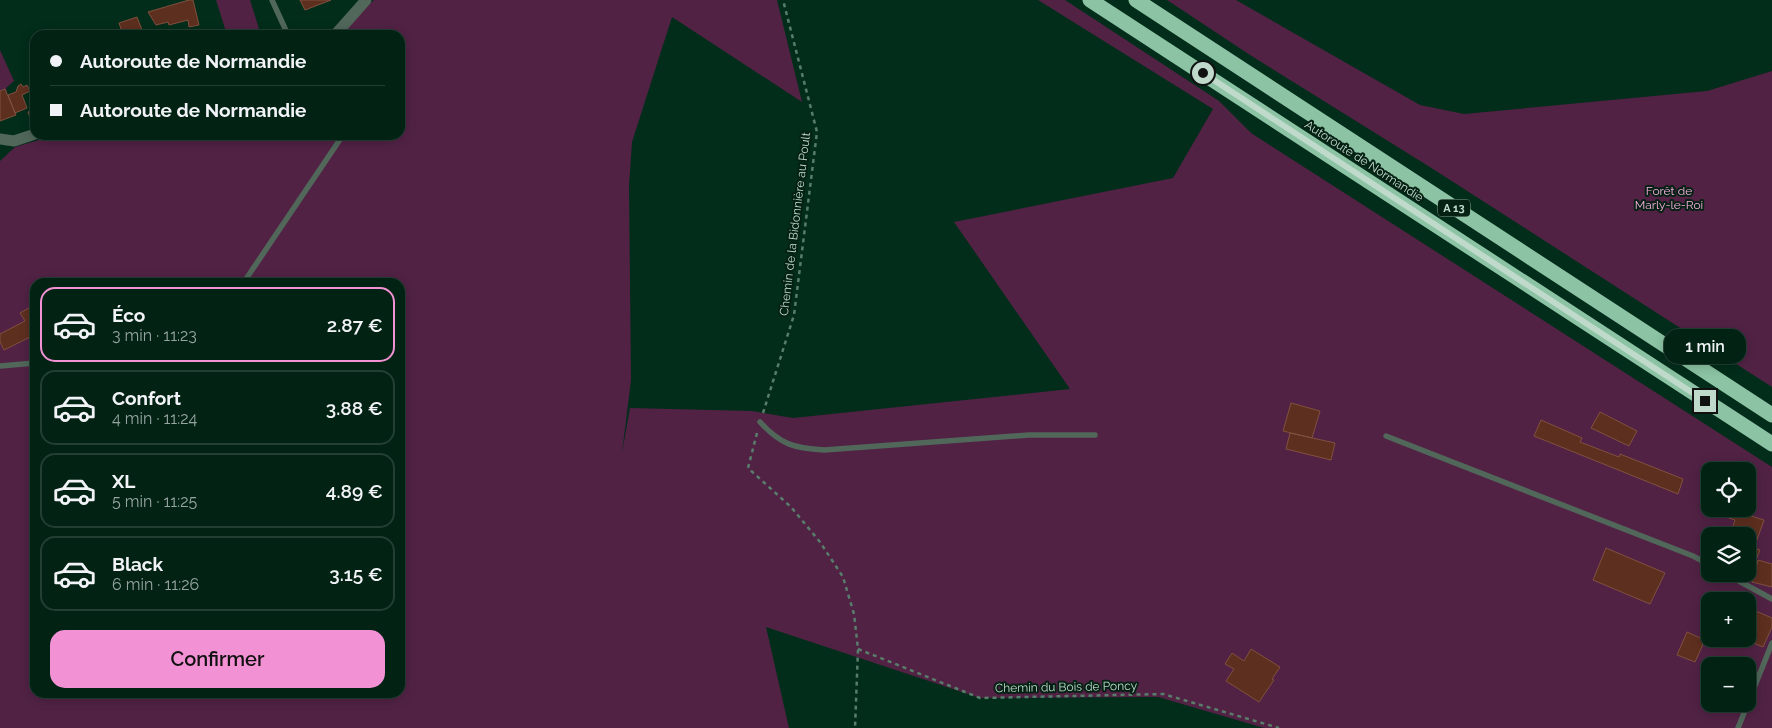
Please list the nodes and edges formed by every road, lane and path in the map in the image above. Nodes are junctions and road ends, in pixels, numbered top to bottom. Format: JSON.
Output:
{"nodes":[{"id":1,"x":272,"y":0,"type":"edge"},
{"id":2,"x":366,"y":0,"type":"edge"},
{"id":3,"x":783,"y":0,"type":"edge"},
{"id":4,"x":1090,"y":0,"type":"edge"},
{"id":5,"x":1136,"y":0,"type":"edge"},
{"id":6,"x":286,"y":30,"type":"edge"},
{"id":7,"x":339,"y":30,"type":"edge"},
{"id":8,"x":30,"y":136,"type":"edge"},
{"id":9,"x":0,"y":139,"type":"edge"},
{"id":10,"x":340,"y":140,"type":"edge"},
{"id":11,"x":247,"y":278,"type":"edge"},
{"id":12,"x":30,"y":363,"type":"edge"},
{"id":13,"x":0,"y":366,"type":"edge"},
{"id":14,"x":1772,"y":416,"type":"edge"},
{"id":15,"x":760,"y":422,"type":"junction"},
{"id":16,"x":1095,"y":435,"type":"dead end"},
{"id":17,"x":1386,"y":436,"type":"dead end"},
{"id":18,"x":1772,"y":444,"type":"edge"},
{"id":19,"x":1701,"y":560,"type":"edge"},
{"id":20,"x":1741,"y":582,"type":"edge"},
{"id":21,"x":1772,"y":599,"type":"edge"},
{"id":22,"x":1772,"y":643,"type":"edge"},
{"id":23,"x":858,"y":649,"type":"junction"},
{"id":24,"x":855,"y":728,"type":"edge"},
{"id":25,"x":1279,"y":728,"type":"edge"},
{"id":26,"x":1738,"y":728,"type":"edge"}],
"edges":[{"from":1,"to":6,"type":"lane"},
{"from":2,"to":7,"type":"street"},
{"from":3,"to":15,"type":"path","name":"Chemin de la Bidonnière au Poult"},
{"from":4,"to":18,"type":"highway","name":"Autoroute de Normandie","number":"A 13"},
{"from":5,"to":14,"type":"highway","name":"Autoroute de Normandie","number":"A 13"},
{"from":8,"to":9,"type":"street"},
{"from":10,"to":11,"type":"lane"},
{"from":12,"to":13,"type":"lane"},
{"from":15,"to":16,"type":"lane"},
{"from":15,"to":23,"type":"path","name":"Chemin de la Bidonnière au Poult"},
{"from":17,"to":19,"type":"lane"},
{"from":20,"to":21,"type":"lane"},
{"from":22,"to":26,"type":"lane"},
{"from":23,"to":24,"type":"path"},
{"from":23,"to":25,"type":"path","name":"Chemin du Bois de Poncy"}]}
